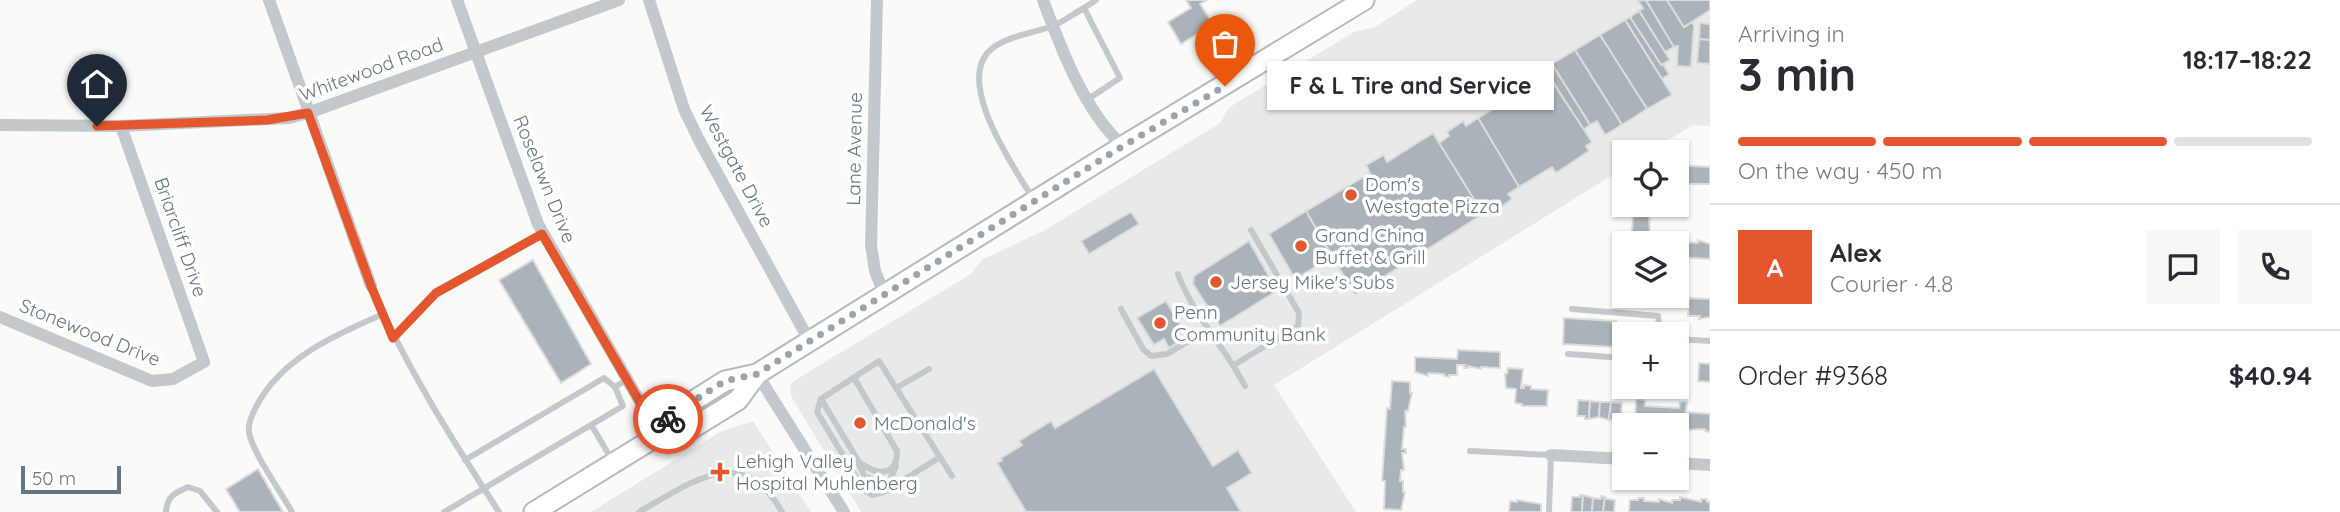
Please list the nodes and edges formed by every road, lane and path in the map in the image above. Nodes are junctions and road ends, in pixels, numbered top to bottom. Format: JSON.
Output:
{"nodes":[{"id":1,"x":268,"y":0,"type":"edge"},
{"id":2,"x":457,"y":0,"type":"edge"},
{"id":3,"x":620,"y":0,"type":"edge"},
{"id":4,"x":649,"y":0,"type":"edge"},
{"id":5,"x":877,"y":0,"type":"edge"},
{"id":6,"x":1042,"y":0,"type":"edge"},
{"id":7,"x":1096,"y":0,"type":"edge"},
{"id":8,"x":1363,"y":0,"type":"edge"},
{"id":9,"x":1084,"y":8,"type":"junction"},
{"id":10,"x":1053,"y":26,"type":"junction"},
{"id":11,"x":476,"y":52,"type":"junction"},
{"id":12,"x":1088,"y":99,"type":"junction"},
{"id":13,"x":308,"y":113,"type":"junction"},
{"id":14,"x":0,"y":125,"type":"edge"},
{"id":15,"x":121,"y":126,"type":"junction"},
{"id":16,"x":1123,"y":146,"type":"junction"},
{"id":17,"x":1035,"y":201,"type":"junction"},
{"id":18,"x":1251,"y":230,"type":"dead end"},
{"id":19,"x":542,"y":234,"type":"junction"},
{"id":20,"x":1178,"y":274,"type":"dead end"},
{"id":21,"x":371,"y":286,"type":"joint"},
{"id":22,"x":885,"y":296,"type":"junction"},
{"id":23,"x":1121,"y":309,"type":"dead end"},
{"id":24,"x":1572,"y":309,"type":"dead end"},
{"id":25,"x":383,"y":314,"type":"junction"},
{"id":26,"x":0,"y":317,"type":"edge"},
{"id":27,"x":1659,"y":322,"type":"edge"},
{"id":28,"x":1209,"y":329,"type":"junction"},
{"id":29,"x":393,"y":338,"type":"junction"},
{"id":30,"x":1689,"y":340,"type":"edge"},
{"id":31,"x":1710,"y":341,"type":"edge"},
{"id":32,"x":810,"y":342,"type":"junction"},
{"id":33,"x":1568,"y":354,"type":"dead end"},
{"id":34,"x":1612,"y":357,"type":"edge"},
{"id":35,"x":204,"y":362,"type":"joint"},
{"id":36,"x":1234,"y":365,"type":"junction"},
{"id":37,"x":929,"y":369,"type":"dead end"},
{"id":38,"x":757,"y":374,"type":"junction"},
{"id":39,"x":854,"y":378,"type":"junction"},
{"id":40,"x":628,"y":379,"type":"junction"},
{"id":41,"x":1245,"y":386,"type":"dead end"},
{"id":42,"x":615,"y":387,"type":"junction"},
{"id":43,"x":896,"y":388,"type":"junction"},
{"id":44,"x":821,"y":399,"type":"junction"},
{"id":45,"x":592,"y":426,"type":"junction"},
{"id":46,"x":659,"y":435,"type":"junction"},
{"id":47,"x":1470,"y":451,"type":"dead end"},
{"id":48,"x":1550,"y":455,"type":"junction"},
{"id":49,"x":940,"y":457,"type":"junction"},
{"id":50,"x":1612,"y":458,"type":"edge"},
{"id":51,"x":465,"y":460,"type":"junction"},
{"id":52,"x":614,"y":463,"type":"junction"},
{"id":53,"x":1689,"y":464,"type":"edge"},
{"id":54,"x":1710,"y":465,"type":"edge"},
{"id":55,"x":952,"y":476,"type":"dead end"},
{"id":56,"x":484,"y":489,"type":"junction"},
{"id":57,"x":166,"y":512,"type":"edge"},
{"id":58,"x":217,"y":512,"type":"edge"},
{"id":59,"x":292,"y":512,"type":"edge"},
{"id":60,"x":444,"y":512,"type":"edge"},
{"id":61,"x":499,"y":512,"type":"edge"},
{"id":62,"x":534,"y":512,"type":"edge"},
{"id":63,"x":639,"y":512,"type":"edge"},
{"id":64,"x":782,"y":512,"type":"edge"},
{"id":65,"x":844,"y":512,"type":"edge"},
{"id":66,"x":1549,"y":512,"type":"edge"}],
"edges":[{"from":1,"to":13,"type":"street"},
{"from":2,"to":11,"type":"street","name":"Roselawn Drive"},
{"from":3,"to":11,"type":"street","name":"Whitewood Road"},
{"from":4,"to":32,"type":"street","name":"Westgate Drive"},
{"from":5,"to":22,"type":"street","name":"Lane Avenue"},
{"from":6,"to":10,"type":"street"},
{"from":7,"to":9,"type":"lane"},
{"from":8,"to":16,"type":"main road"},
{"from":9,"to":10,"type":"lane"},
{"from":9,"to":12,"type":"lane"},
{"from":10,"to":12,"type":"street"},
{"from":10,"to":17,"type":"lane"},
{"from":11,"to":13,"type":"street","name":"Whitewood Road"},
{"from":11,"to":19,"type":"street","name":"Roselawn Drive"},
{"from":12,"to":16,"type":"street"},
{"from":13,"to":15,"type":"street","name":"Whitewood Road"},
{"from":13,"to":21,"type":"street"},
{"from":14,"to":15,"type":"street","name":"Whitewood Road"},
{"from":15,"to":35,"type":"street","name":"Briarcliff Drive"},
{"from":16,"to":17,"type":"main road"},
{"from":17,"to":22,"type":"main road"},
{"from":18,"to":36,"type":"lane"},
{"from":19,"to":29,"type":"lane"},
{"from":19,"to":40,"type":"street","name":"Roselawn Drive"},
{"from":20,"to":28,"type":"lane"},
{"from":21,"to":25,"type":"lane"},
{"from":22,"to":32,"type":"main road"},
{"from":23,"to":28,"type":"lane"},
{"from":24,"to":27,"type":"lane"},
{"from":25,"to":29,"type":"lane"},
{"from":25,"to":59,"type":"lane"},
{"from":26,"to":35,"type":"street","name":"Stonewood Drive"},
{"from":28,"to":36,"type":"lane"},
{"from":29,"to":51,"type":"lane"},
{"from":30,"to":31,"type":"lane"},
{"from":32,"to":38,"type":"main road"},
{"from":33,"to":34,"type":"lane"},
{"from":36,"to":41,"type":"lane"},
{"from":37,"to":43,"type":"lane"},
{"from":38,"to":46,"type":"main road"},
{"from":38,"to":65,"type":"street"},
{"from":39,"to":43,"type":"lane"},
{"from":39,"to":44,"type":"lane"},
{"from":39,"to":44,"type":"lane"},
{"from":40,"to":42,"type":"lane"},
{"from":40,"to":46,"type":"street","name":"Roselawn Drive"},
{"from":42,"to":45,"type":"lane"},
{"from":42,"to":51,"type":"lane"},
{"from":43,"to":49,"type":"lane"},
{"from":44,"to":49,"type":"lane"},
{"from":45,"to":52,"type":"lane"},
{"from":45,"to":56,"type":"lane"},
{"from":46,"to":52,"type":"main road"},
{"from":47,"to":48,"type":"lane"},
{"from":48,"to":50,"type":"street"},
{"from":48,"to":66,"type":"lane"},
{"from":49,"to":55,"type":"lane"},
{"from":51,"to":56,"type":"lane"},
{"from":52,"to":62,"type":"main road"},
{"from":53,"to":54,"type":"street"},
{"from":56,"to":60,"type":"lane"},
{"from":56,"to":61,"type":"lane"},
{"from":57,"to":58,"type":"lane"},
{"from":63,"to":64,"type":"lane"}]}
